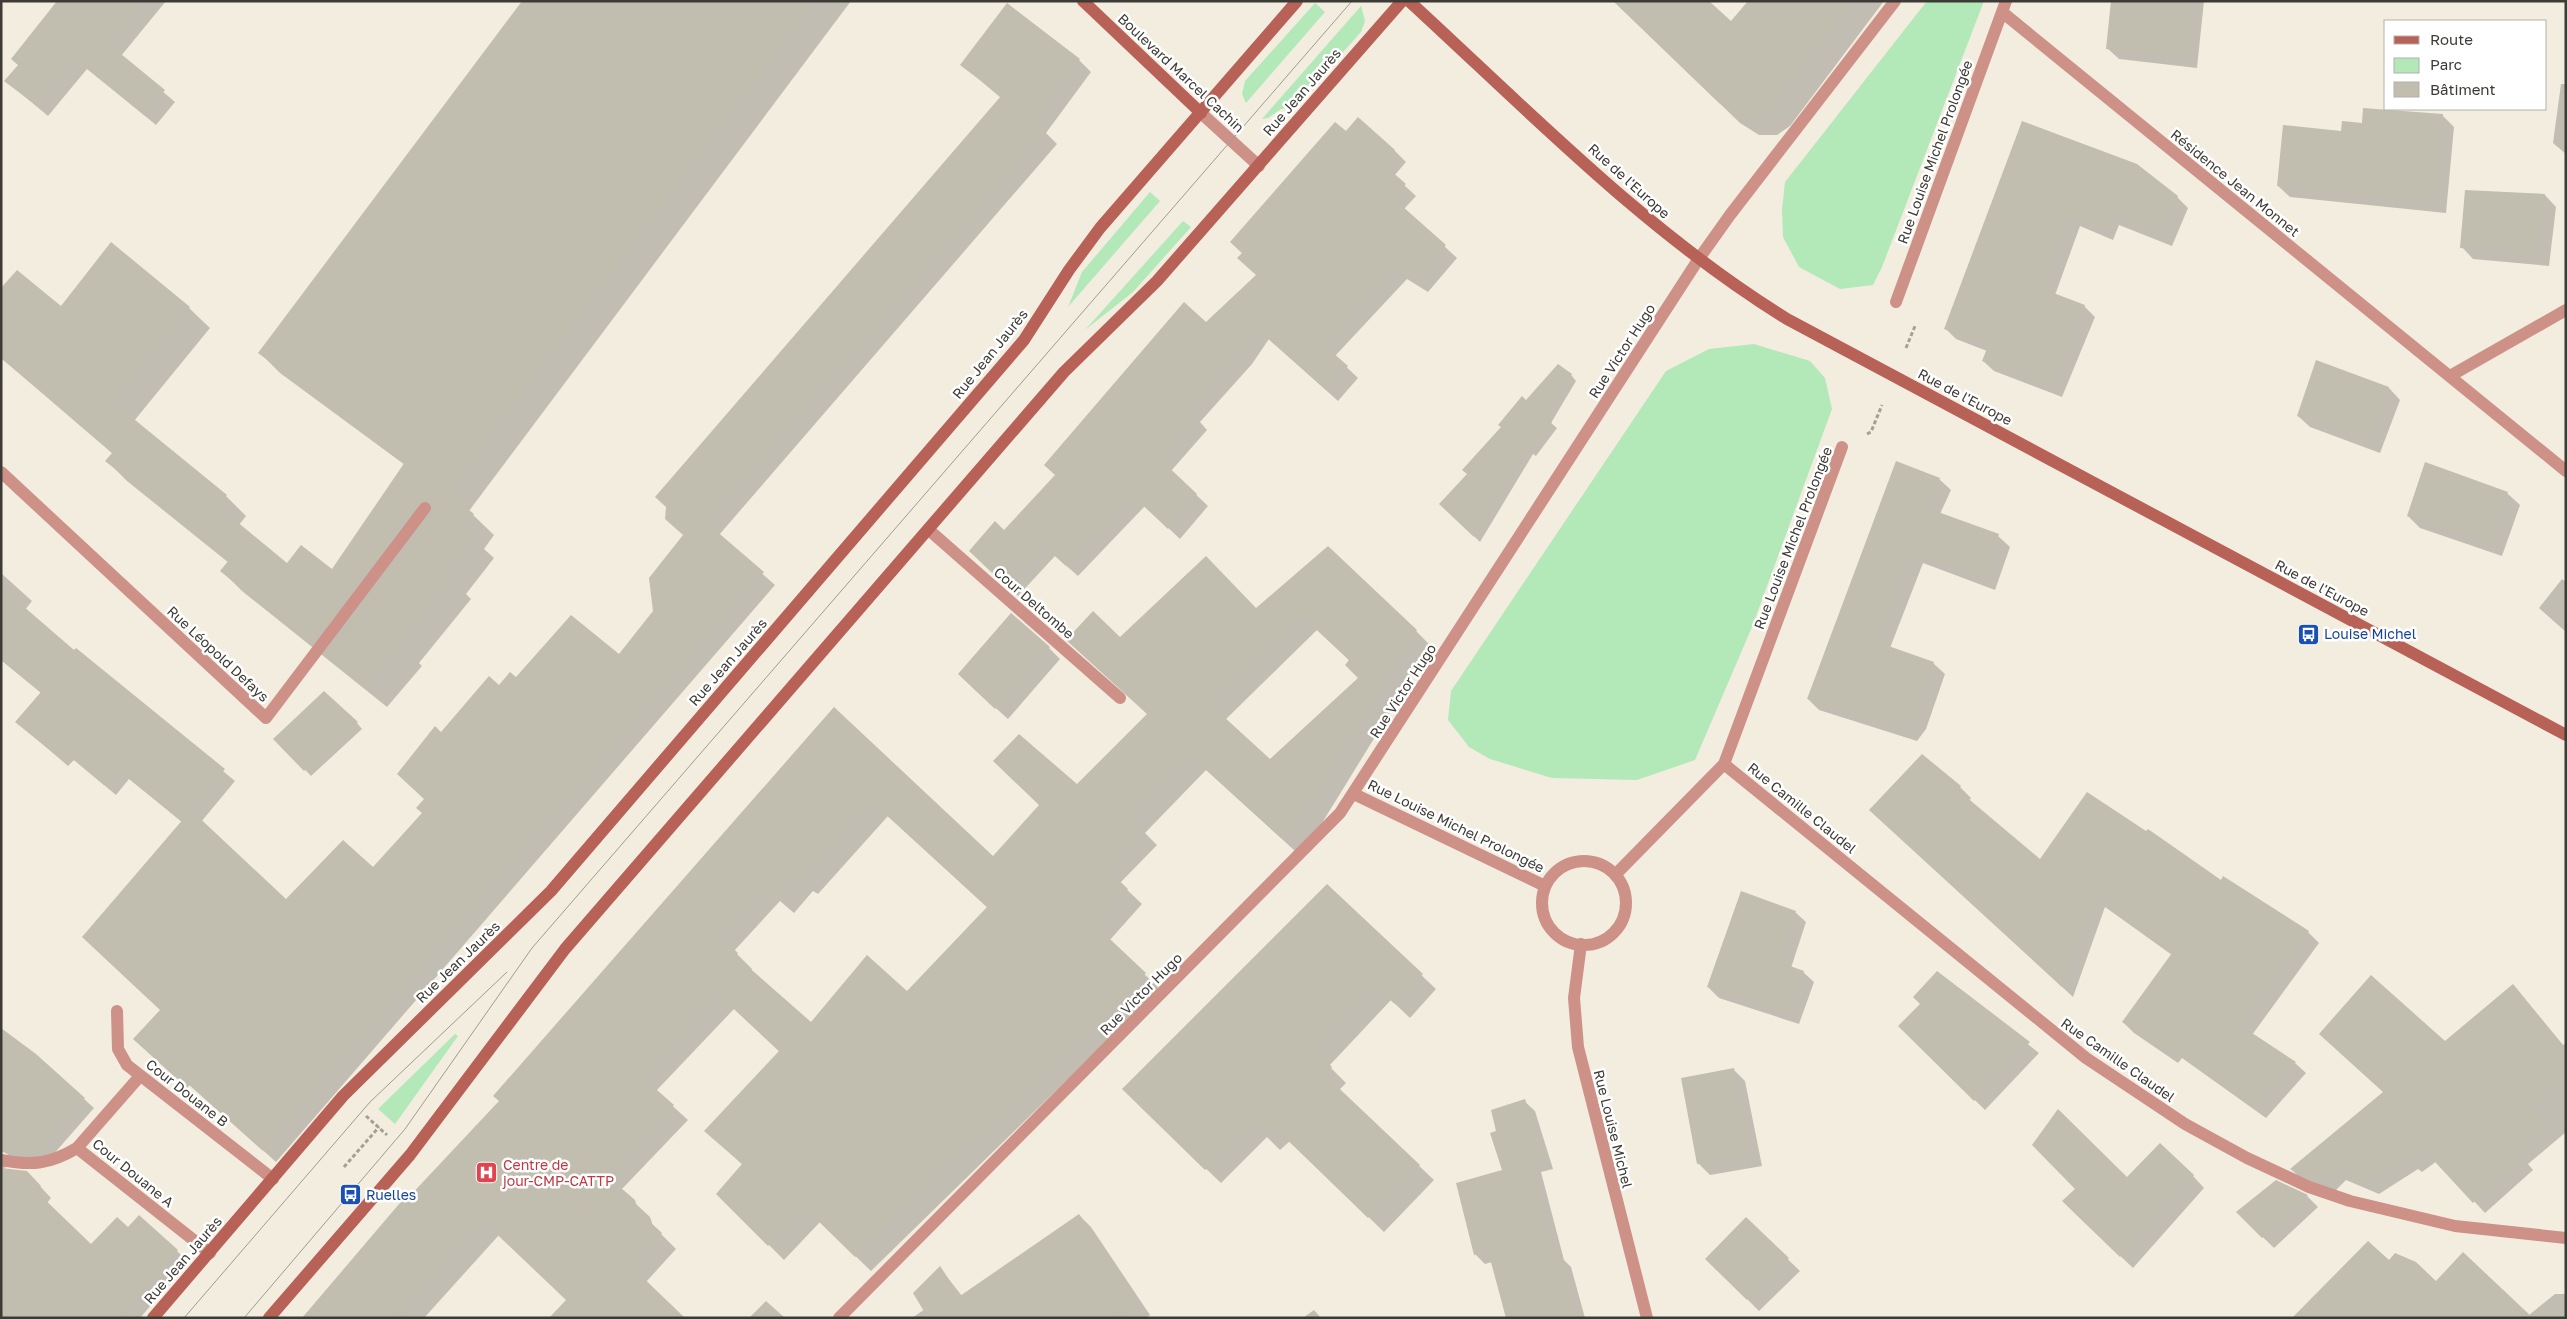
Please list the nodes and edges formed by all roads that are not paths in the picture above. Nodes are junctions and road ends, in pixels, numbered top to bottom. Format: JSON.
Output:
{"nodes":[{"id":1,"x":1083,"y":1,"type":"edge"},
{"id":2,"x":1297,"y":1,"type":"edge"},
{"id":3,"x":1402,"y":1,"type":"edge"},
{"id":4,"x":1409,"y":1,"type":"edge"},
{"id":5,"x":1895,"y":1,"type":"edge"},
{"id":6,"x":2004,"y":7,"type":"edge"},
{"id":7,"x":1200,"y":113,"type":"junction"},
{"id":8,"x":1258,"y":166,"type":"junction"},
{"id":9,"x":1698,"y":260,"type":"junction"},
{"id":10,"x":1896,"y":302,"type":"road end"},
{"id":11,"x":2566,"y":310,"type":"edge"},
{"id":12,"x":2450,"y":376,"type":"junction"},
{"id":13,"x":1842,"y":447,"type":"road end"},
{"id":14,"x":2566,"y":471,"type":"edge"},
{"id":15,"x":1,"y":472,"type":"edge"},
{"id":16,"x":425,"y":508,"type":"dead end"},
{"id":17,"x":929,"y":530,"type":"junction"},
{"id":18,"x":1120,"y":698,"type":"dead end"},
{"id":19,"x":2566,"y":735,"type":"edge"},
{"id":20,"x":1724,"y":764,"type":"junction"},
{"id":21,"x":1354,"y":794,"type":"junction"},
{"id":22,"x":1616,"y":875,"type":"junction"},
{"id":23,"x":1545,"y":886,"type":"junction"},
{"id":24,"x":1581,"y":944,"type":"junction"},
{"id":25,"x":117,"y":1011,"type":"dead end"},
{"id":26,"x":140,"y":1076,"type":"junction"},
{"id":27,"x":77,"y":1148,"type":"junction"},
{"id":28,"x":1,"y":1160,"type":"edge"},
{"id":29,"x":273,"y":1179,"type":"junction"},
{"id":30,"x":2566,"y":1238,"type":"edge"},
{"id":31,"x":210,"y":1253,"type":"junction"},
{"id":32,"x":153,"y":1318,"type":"edge"},
{"id":33,"x":269,"y":1318,"type":"edge"},
{"id":34,"x":840,"y":1318,"type":"edge"},
{"id":35,"x":1647,"y":1318,"type":"edge"}],
"edges":[{"from":1,"to":7,"type":"main road","name":"Boulevard Marcel Cachin"},
{"from":2,"to":7,"type":"main road","name":"Rue Jean Jaurès"},
{"from":3,"to":8,"type":"main road","name":"Rue Jean Jaurès"},
{"from":4,"to":9,"type":"main road","name":"Rue de l'Europe"},
{"from":5,"to":9,"type":"street","name":"Rue Victor Hugo"},
{"from":6,"to":10,"type":"street","name":"Rue Louise Michel Prolongée"},
{"from":6,"to":12,"type":"street","name":"Résidence Jean Monnet"},
{"from":7,"to":8,"type":"street","name":"Boulevard Marcel Cachin"},
{"from":7,"to":29,"type":"main road","name":"Rue Jean Jaurès"},
{"from":8,"to":17,"type":"main road","name":"Rue Jean Jaurès"},
{"from":9,"to":19,"type":"main road","name":"Rue de l'Europe"},
{"from":9,"to":21,"type":"street","name":"Rue Victor Hugo"},
{"from":11,"to":12,"type":"street"},
{"from":12,"to":14,"type":"street","name":"Résidence Jean Monnet"},
{"from":13,"to":20,"type":"street","name":"Rue Louise Michel Prolongée"},
{"from":15,"to":16,"type":"street","name":"Rue Léopold Defays"},
{"from":17,"to":18,"type":"street","name":"Cour Deltombe"},
{"from":17,"to":33,"type":"main road","name":"Rue Jean Jaurès"},
{"from":20,"to":22,"type":"street","name":"Rue Louise Michel Prolongée"},
{"from":20,"to":30,"type":"street","name":"Rue Camille Claudel"},
{"from":21,"to":23,"type":"street","name":"Rue Louise Michel Prolongée"},
{"from":21,"to":34,"type":"street","name":"Rue Victor Hugo"},
{"from":22,"to":23,"type":"street"},
{"from":22,"to":24,"type":"street"},
{"from":23,"to":24,"type":"street"},
{"from":24,"to":35,"type":"street","name":"Rue Louise Michel"},
{"from":25,"to":26,"type":"street","name":"Cour Douane B"},
{"from":26,"to":27,"type":"street"},
{"from":26,"to":29,"type":"street","name":"Cour Douane B"},
{"from":27,"to":28,"type":"street","name":"Cour Douane A"},
{"from":27,"to":31,"type":"street","name":"Cour Douane A"},
{"from":29,"to":31,"type":"main road","name":"Rue Jean Jaurès"},
{"from":31,"to":32,"type":"main road","name":"Rue Jean Jaurès"}]}
